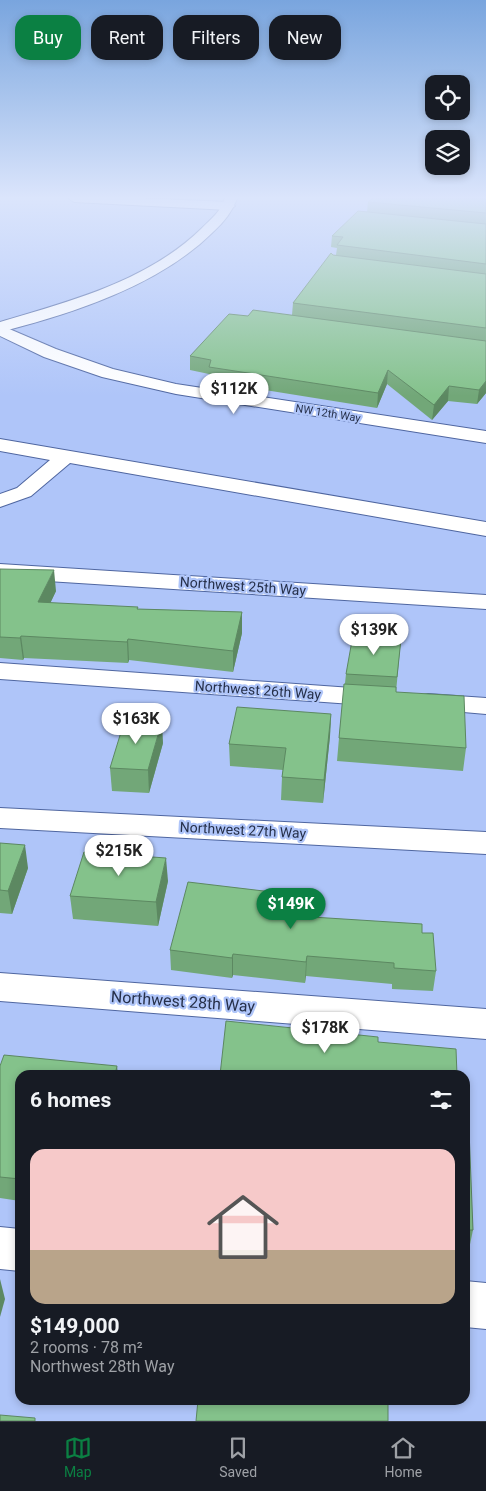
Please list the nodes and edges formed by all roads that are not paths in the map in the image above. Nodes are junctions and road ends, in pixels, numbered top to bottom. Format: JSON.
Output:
{"nodes":[{"id":1,"x":163,"y":264,"type":"edge"},
{"id":2,"x":0,"y":329,"type":"edge"},
{"id":3,"x":486,"y":437,"type":"edge"},
{"id":4,"x":0,"y":445,"type":"edge"},
{"id":5,"x":66,"y":456,"type":"junction"},
{"id":6,"x":0,"y":501,"type":"edge"},
{"id":7,"x":486,"y":529,"type":"edge"},
{"id":8,"x":0,"y":571,"type":"edge"},
{"id":9,"x":486,"y":602,"type":"edge"},
{"id":10,"x":0,"y":671,"type":"edge"},
{"id":11,"x":486,"y":706,"type":"edge"},
{"id":12,"x":0,"y":818,"type":"edge"},
{"id":13,"x":486,"y":843,"type":"edge"},
{"id":14,"x":0,"y":987,"type":"edge"},
{"id":15,"x":486,"y":1024,"type":"edge"},
{"id":16,"x":0,"y":1248,"type":"edge"},
{"id":17,"x":15,"y":1250,"type":"edge"},
{"id":18,"x":470,"y":1304,"type":"edge"},
{"id":19,"x":486,"y":1306,"type":"edge"}],
"edges":[{"from":1,"to":2,"type":"street"},
{"from":2,"to":3,"type":"street","name":"NW 12th Way"},
{"from":4,"to":5,"type":"street"},
{"from":5,"to":6,"type":"street"},
{"from":5,"to":7,"type":"street"},
{"from":8,"to":9,"type":"street","name":"Northwest 25th Way"},
{"from":10,"to":11,"type":"street","name":"Northwest 26th Way"},
{"from":12,"to":13,"type":"street","name":"Northwest 27th Way"},
{"from":14,"to":15,"type":"street","name":"Northwest 28th Way"},
{"from":16,"to":17,"type":"street"},
{"from":18,"to":19,"type":"street"}]}
